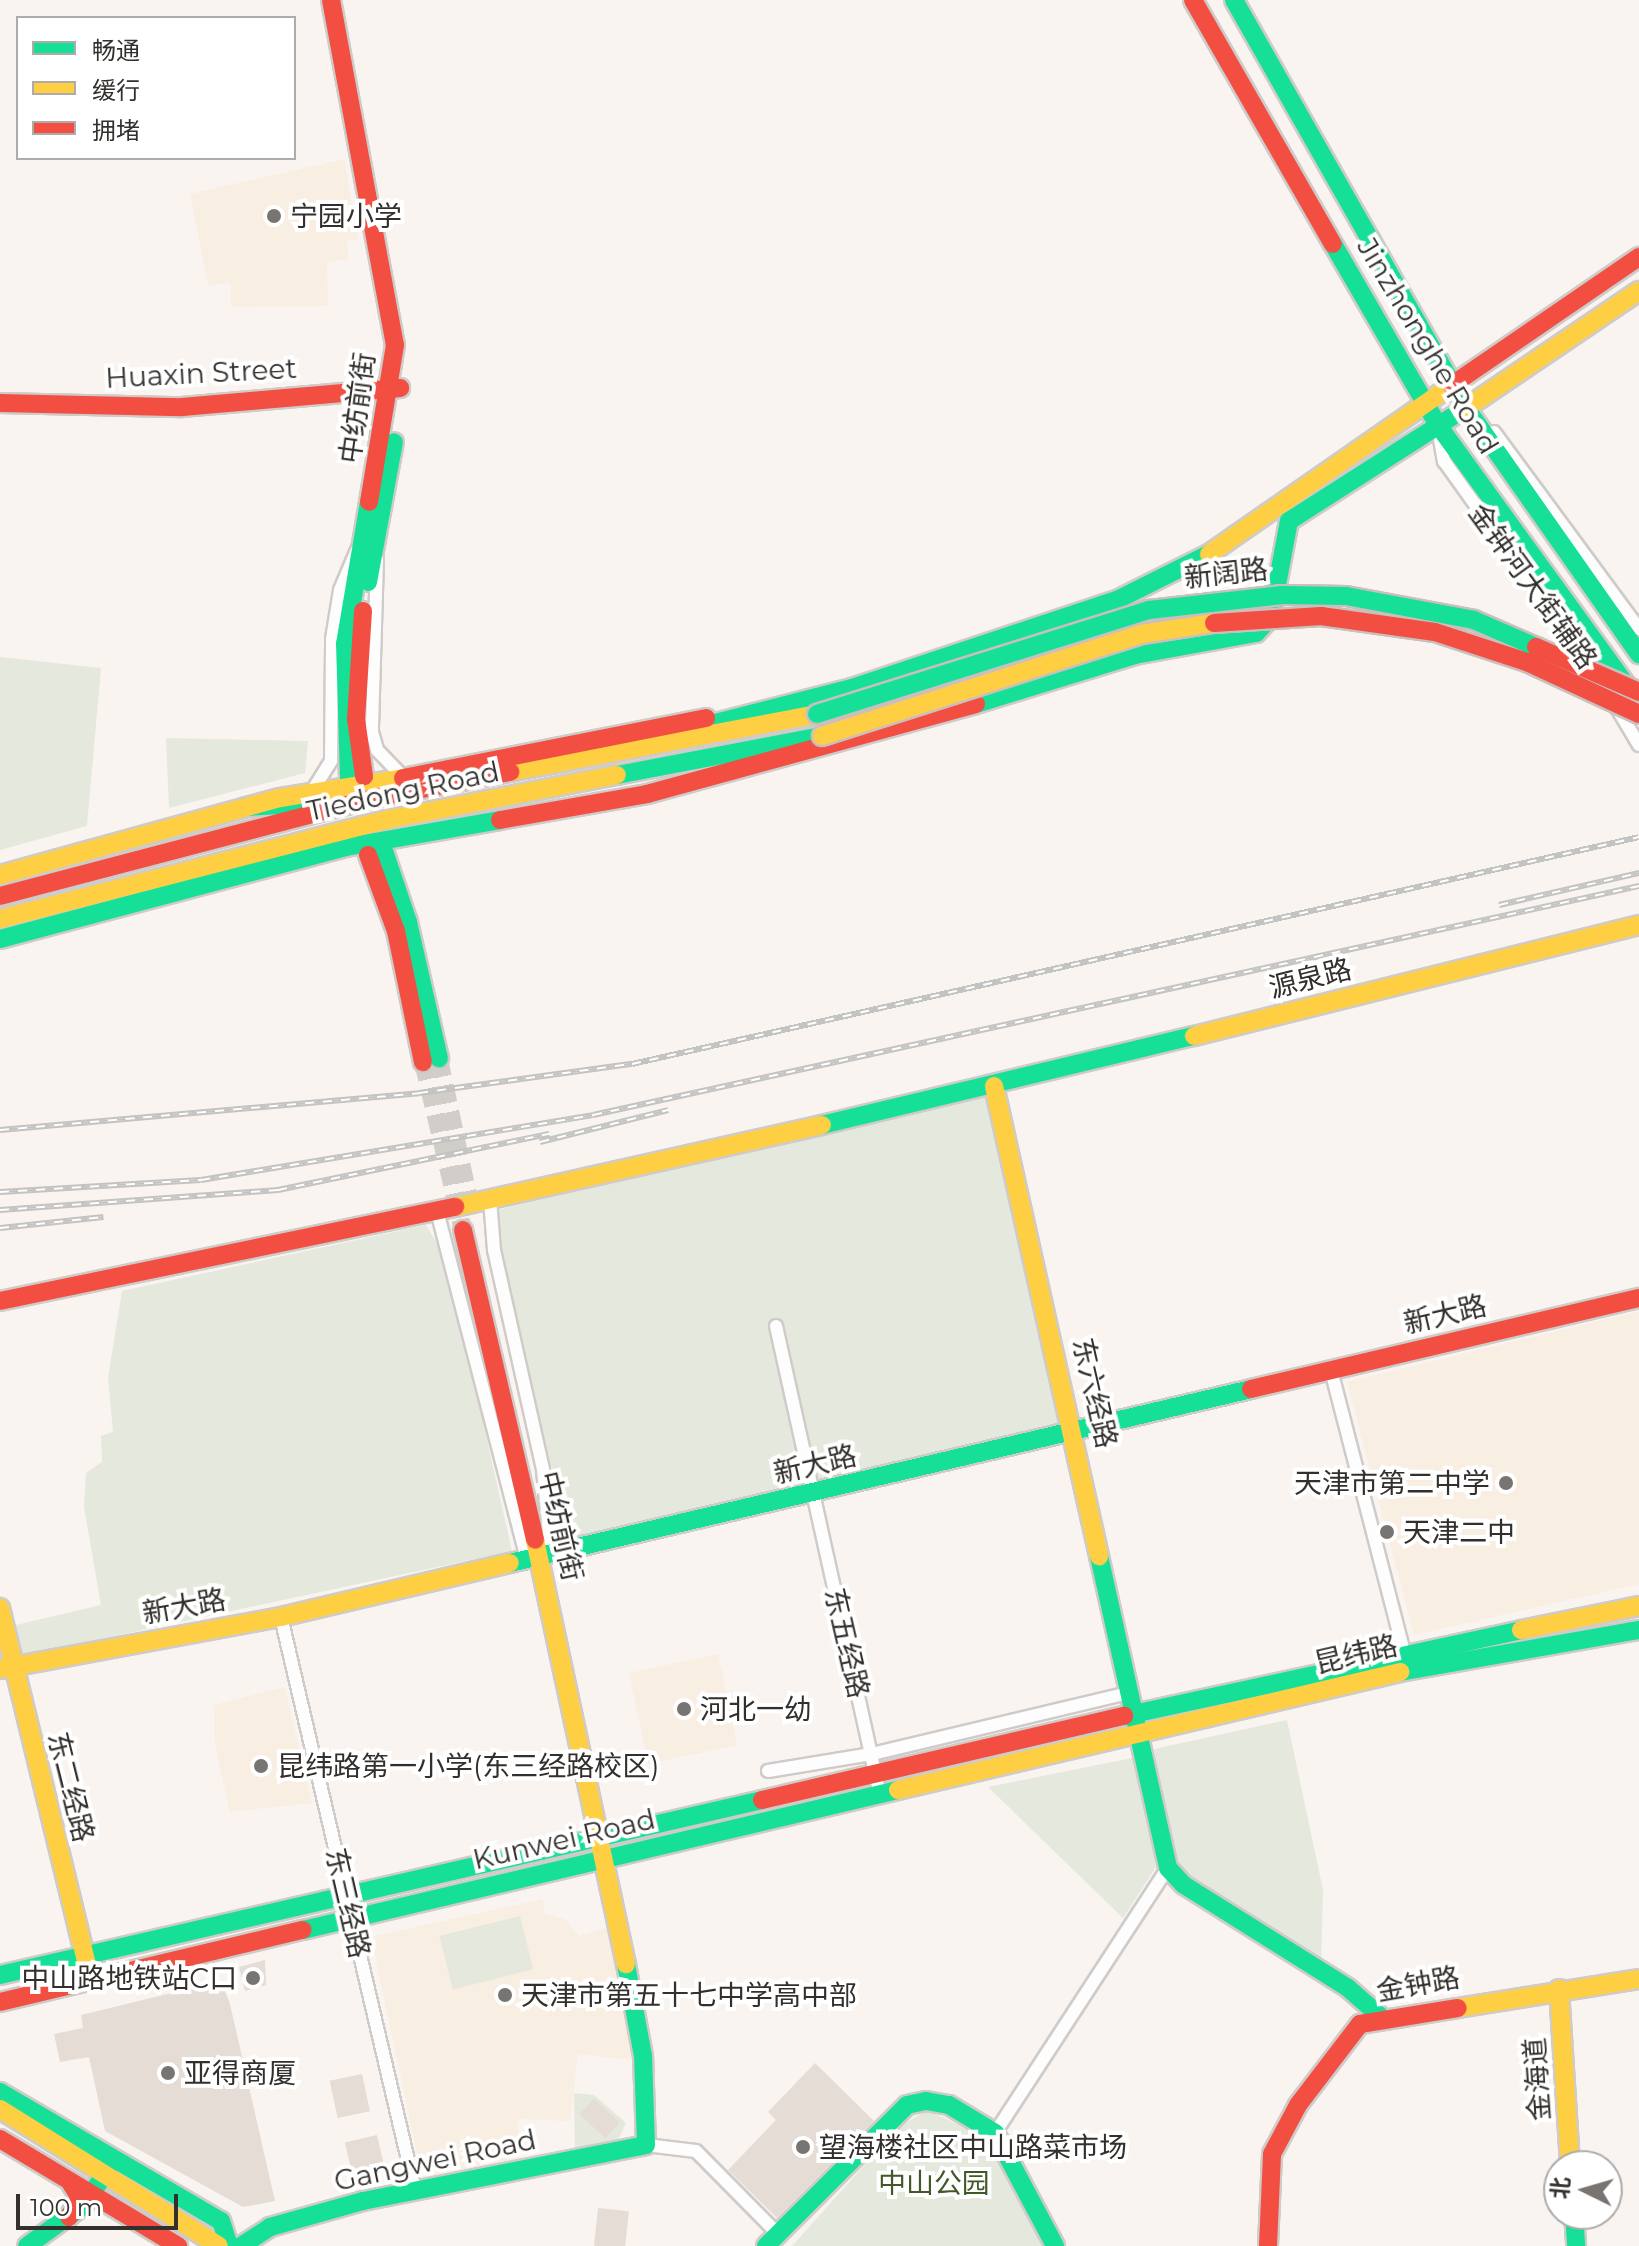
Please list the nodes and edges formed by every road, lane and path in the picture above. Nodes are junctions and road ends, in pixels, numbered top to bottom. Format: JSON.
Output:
{"nodes":[{"id":1,"x":331,"y":0,"type":"edge"},
{"id":2,"x":341,"y":0,"type":"edge"},
{"id":3,"x":1193,"y":0,"type":"edge"},
{"id":4,"x":1234,"y":0,"type":"edge"},
{"id":5,"x":1639,"y":257,"type":"edge"},
{"id":6,"x":1639,"y":291,"type":"edge"},
{"id":7,"x":1452,"y":385,"type":"junction"},
{"id":8,"x":398,"y":388,"type":"junction"},
{"id":9,"x":0,"y":403,"type":"edge"},
{"id":10,"x":1425,"y":403,"type":"junction"},
{"id":11,"x":1466,"y":408,"type":"junction"},
{"id":12,"x":1438,"y":425,"type":"junction"},
{"id":13,"x":1489,"y":445,"type":"junction"},
{"id":14,"x":1464,"y":463,"type":"junction"},
{"id":15,"x":368,"y":546,"type":"junction"},
{"id":16,"x":1639,"y":629,"type":"edge"},
{"id":17,"x":1639,"y":654,"type":"edge"},
{"id":18,"x":1639,"y":692,"type":"edge"},
{"id":19,"x":1639,"y":705,"type":"edge"},
{"id":20,"x":817,"y":714,"type":"joint"},
{"id":21,"x":1639,"y":714,"type":"edge"},
{"id":22,"x":736,"y":716,"type":"junction"},
{"id":23,"x":822,"y":736,"type":"joint"},
{"id":24,"x":1639,"y":745,"type":"edge"},
{"id":25,"x":528,"y":773,"type":"junction"},
{"id":26,"x":723,"y":774,"type":"junction"},
{"id":27,"x":357,"y":777,"type":"dead end"},
{"id":28,"x":405,"y":779,"type":"junction"},
{"id":29,"x":577,"y":786,"type":"junction"},
{"id":30,"x":310,"y":794,"type":"junction"},
{"id":31,"x":370,"y":799,"type":"junction"},
{"id":32,"x":246,"y":807,"type":"junction"},
{"id":33,"x":370,"y":823,"type":"junction"},
{"id":34,"x":376,"y":853,"type":"dead end"},
{"id":35,"x":250,"y":869,"type":"junction"},
{"id":36,"x":0,"y":875,"type":"edge"},
{"id":37,"x":0,"y":896,"type":"edge"},
{"id":38,"x":0,"y":919,"type":"edge"},
{"id":39,"x":1639,"y":925,"type":"edge"},
{"id":40,"x":0,"y":939,"type":"edge"},
{"id":41,"x":431,"y":1060,"type":"tunnel mouth"},
{"id":42,"x":994,"y":1086,"type":"junction"},
{"id":43,"x":490,"y":1200,"type":"junction"},
{"id":44,"x":437,"y":1211,"type":"junction"},
{"id":45,"x":469,"y":1229,"type":"tunnel mouth"},
{"id":46,"x":1639,"y":1298,"type":"edge"},
{"id":47,"x":0,"y":1301,"type":"edge"},
{"id":48,"x":776,"y":1326,"type":"dead end"},
{"id":49,"x":1331,"y":1370,"type":"junction"},
{"id":50,"x":1076,"y":1432,"type":"junction"},
{"id":51,"x":813,"y":1494,"type":"junction"},
{"id":52,"x":539,"y":1558,"type":"junction"},
{"id":53,"x":1639,"y":1594,"type":"edge"},
{"id":54,"x":1639,"y":1606,"type":"edge"},
{"id":55,"x":0,"y":1608,"type":"edge"},
{"id":56,"x":1579,"y":1615,"type":"junction"},
{"id":57,"x":281,"y":1617,"type":"junction"},
{"id":58,"x":1639,"y":1620,"type":"edge"},
{"id":59,"x":1639,"y":1630,"type":"edge"},
{"id":60,"x":1584,"y":1636,"type":"junction"},
{"id":61,"x":1404,"y":1652,"type":"junction"},
{"id":62,"x":6,"y":1667,"type":"edge"},
{"id":63,"x":1132,"y":1692,"type":"junction"},
{"id":64,"x":1139,"y":1722,"type":"junction"},
{"id":65,"x":872,"y":1754,"type":"junction"},
{"id":66,"x":768,"y":1771,"type":"dead end"},
{"id":67,"x":878,"y":1783,"type":"junction"},
{"id":68,"x":603,"y":1835,"type":"junction"},
{"id":69,"x":606,"y":1859,"type":"junction"},
{"id":70,"x":1168,"y":1868,"type":"junction"},
{"id":71,"x":346,"y":1895,"type":"junction"},
{"id":72,"x":351,"y":1918,"type":"junction"},
{"id":73,"x":85,"y":1956,"type":"junction"},
{"id":74,"x":3,"y":1973,"type":"edge"},
{"id":75,"x":90,"y":1978,"type":"junction"},
{"id":76,"x":1639,"y":1979,"type":"edge"},
{"id":77,"x":1559,"y":1989,"type":"junction"},
{"id":78,"x":0,"y":2002,"type":"edge"},
{"id":79,"x":1381,"y":2017,"type":"junction"},
{"id":80,"x":0,"y":2092,"type":"edge"},
{"id":81,"x":0,"y":2109,"type":"edge"},
{"id":82,"x":995,"y":2133,"type":"junction"},
{"id":83,"x":0,"y":2139,"type":"edge"},
{"id":84,"x":646,"y":2145,"type":"junction"},
{"id":85,"x":1569,"y":2150,"type":"edge"},
{"id":86,"x":108,"y":2169,"type":"junction"},
{"id":87,"x":70,"y":2182,"type":"junction"},
{"id":88,"x":415,"y":2190,"type":"junction"},
{"id":89,"x":91,"y":2194,"type":"junction"},
{"id":90,"x":69,"y":2217,"type":"junction"},
{"id":91,"x":772,"y":2240,"type":"edge"},
{"id":92,"x":27,"y":2246,"type":"edge"},
{"id":93,"x":178,"y":2246,"type":"edge"},
{"id":94,"x":219,"y":2246,"type":"edge"},
{"id":95,"x":229,"y":2246,"type":"edge"},
{"id":96,"x":241,"y":2246,"type":"edge"},
{"id":97,"x":1055,"y":2246,"type":"edge"},
{"id":98,"x":1268,"y":2246,"type":"edge"}],
"edges":[{"from":1,"to":8,"type":"main road","name":"中纺前街"},
{"from":2,"to":8,"type":"main road"},
{"from":3,"to":10,"type":"main road","name":"Jinzhonghe Road"},
{"from":4,"to":7,"type":"main road","name":"Jinzhonghe Road"},
{"from":5,"to":7,"type":"main road"},
{"from":6,"to":11,"type":"main road"},
{"from":7,"to":10,"type":"main road"},
{"from":7,"to":11,"type":"main road","name":"Jinzhonghe Road"},
{"from":8,"to":9,"type":"main road","name":"Huaxin Street"},
{"from":8,"to":15,"type":"main road","name":"中纺前街"},
{"from":10,"to":12,"type":"main road","name":"Jinzhonghe Road"},
{"from":10,"to":22,"type":"main road"},
{"from":11,"to":12,"type":"main road"},
{"from":11,"to":13,"type":"main road","name":"Jinzhonghe Road"},
{"from":11,"to":16,"type":"street"},
{"from":12,"to":14,"type":"main road","name":"Jinzhonghe Road"},
{"from":12,"to":24,"type":"street","name":"金钟河大街辅路"},
{"from":12,"to":26,"type":"main road"},
{"from":13,"to":14,"type":"main road"},
{"from":13,"to":17,"type":"main road","name":"Jinzhonghe Road"},
{"from":14,"to":19,"type":"main road","name":"Jinzhonghe Road"},
{"from":15,"to":27,"type":"main road","name":"中纺前街"},
{"from":15,"to":28,"type":"street"},
{"from":15,"to":30,"type":"street"},
{"from":18,"to":20,"type":"main road","name":"新阔路","bridge":true},
{"from":20,"to":25,"type":"main road","name":"Tiedong Road"},
{"from":21,"to":23,"type":"main road","name":"新阔路","bridge":true},
{"from":22,"to":25,"type":"main road"},
{"from":22,"to":28,"type":"main road"},
{"from":23,"to":29,"type":"main road","name":"Tiedong Road"},
{"from":25,"to":31,"type":"main road","name":"Tiedong Road"},
{"from":26,"to":29,"type":"main road"},
{"from":26,"to":35,"type":"main road"},
{"from":28,"to":30,"type":"main road"},
{"from":29,"to":33,"type":"main road","name":"Tiedong Road"},
{"from":30,"to":32,"type":"main road"},
{"from":31,"to":32,"type":"main road"},
{"from":31,"to":37,"type":"main road","name":"Tiedong Road"},
{"from":32,"to":36,"type":"main road"},
{"from":33,"to":35,"type":"main road"},
{"from":33,"to":38,"type":"main road","name":"Tiedong Road"},
{"from":34,"to":41,"type":"main road"},
{"from":35,"to":40,"type":"main road"},
{"from":39,"to":42,"type":"main road","name":"源泉路"},
{"from":42,"to":43,"type":"main road","name":"源泉路"},
{"from":42,"to":50,"type":"main road","name":"东六经路"},
{"from":43,"to":44,"type":"main road","name":"源泉路"},
{"from":43,"to":52,"type":"street"},
{"from":44,"to":47,"type":"main road","name":"源泉路"},
{"from":44,"to":52,"type":"street"},
{"from":45,"to":52,"type":"main road","name":"中纺前街"},
{"from":46,"to":49,"type":"main road","name":"新大路"},
{"from":48,"to":51,"type":"street","name":"东五经路"},
{"from":49,"to":50,"type":"main road","name":"新大路"},
{"from":49,"to":61,"type":"street"},
{"from":50,"to":51,"type":"main road","name":"新大路"},
{"from":50,"to":63,"type":"main road","name":"东六经路"},
{"from":51,"to":52,"type":"main road","name":"新大路"},
{"from":51,"to":65,"type":"street","name":"东五经路"},
{"from":52,"to":57,"type":"main road","name":"新大路"},
{"from":52,"to":68,"type":"main road","name":"中纺前街"},
{"from":53,"to":56,"type":"main road"},
{"from":54,"to":56,"type":"main road"},
{"from":55,"to":62,"type":"main road","name":"东二经路"},
{"from":56,"to":61,"type":"main road","name":"昆纬路"},
{"from":57,"to":62,"type":"main road","name":"新大路"},
{"from":57,"to":71,"type":"street","name":"东三经路"},
{"from":58,"to":60,"type":"main road"},
{"from":59,"to":60,"type":"main road"},
{"from":60,"to":64,"type":"main road","name":"昆纬路"},
{"from":61,"to":64,"type":"main road","name":"昆纬路"},
{"from":62,"to":73,"type":"main road","name":"东二经路"},
{"from":63,"to":64,"type":"main road","name":"东六经路"},
{"from":63,"to":65,"type":"street"},
{"from":64,"to":67,"type":"main road","name":"Kunwei Road"},
{"from":64,"to":70,"type":"main road","name":"东六经路"},
{"from":65,"to":66,"type":"street"},
{"from":65,"to":67,"type":"street","name":"东五经路"},
{"from":67,"to":68,"type":"main road","name":"Kunwei Road"},
{"from":67,"to":69,"type":"main road","name":"Kunwei Road"},
{"from":68,"to":69,"type":"main road","name":"中纺前街"},
{"from":68,"to":71,"type":"main road","name":"Kunwei Road"},
{"from":69,"to":72,"type":"main road","name":"Kunwei Road"},
{"from":69,"to":84,"type":"main road","name":"中纺前街"},
{"from":70,"to":79,"type":"main road"},
{"from":70,"to":82,"type":"street"},
{"from":71,"to":72,"type":"street","name":"东三经路"},
{"from":71,"to":73,"type":"main road","name":"Kunwei Road"},
{"from":72,"to":75,"type":"main road","name":"Kunwei Road"},
{"from":72,"to":88,"type":"street","name":"东三经路"},
{"from":73,"to":74,"type":"main road","name":"Kunwei Road"},
{"from":73,"to":75,"type":"main road","name":"东二经路"},
{"from":75,"to":78,"type":"main road","name":"Kunwei Road"},
{"from":76,"to":77,"type":"main road","name":"金钟路"},
{"from":77,"to":79,"type":"main road","name":"金钟路"},
{"from":77,"to":85,"type":"main road","name":"金海道"},
{"from":79,"to":98,"type":"main road","name":"金钟路"},
{"from":80,"to":86,"type":"main road"},
{"from":81,"to":86,"type":"main road"},
{"from":82,"to":91,"type":"main road"},
{"from":82,"to":97,"type":"main road"},
{"from":83,"to":87,"type":"main road"},
{"from":84,"to":88,"type":"main road","name":"Gangwei Road"},
{"from":84,"to":91,"type":"street"},
{"from":86,"to":89,"type":"main road"},
{"from":86,"to":94,"type":"main road"},
{"from":86,"to":95,"type":"main road"},
{"from":87,"to":89,"type":"main road"},
{"from":87,"to":90,"type":"main road"},
{"from":88,"to":96,"type":"main road","name":"Gangwei Road"},
{"from":89,"to":90,"type":"main road"},
{"from":89,"to":93,"type":"main road"},
{"from":90,"to":92,"type":"main road"}]}
